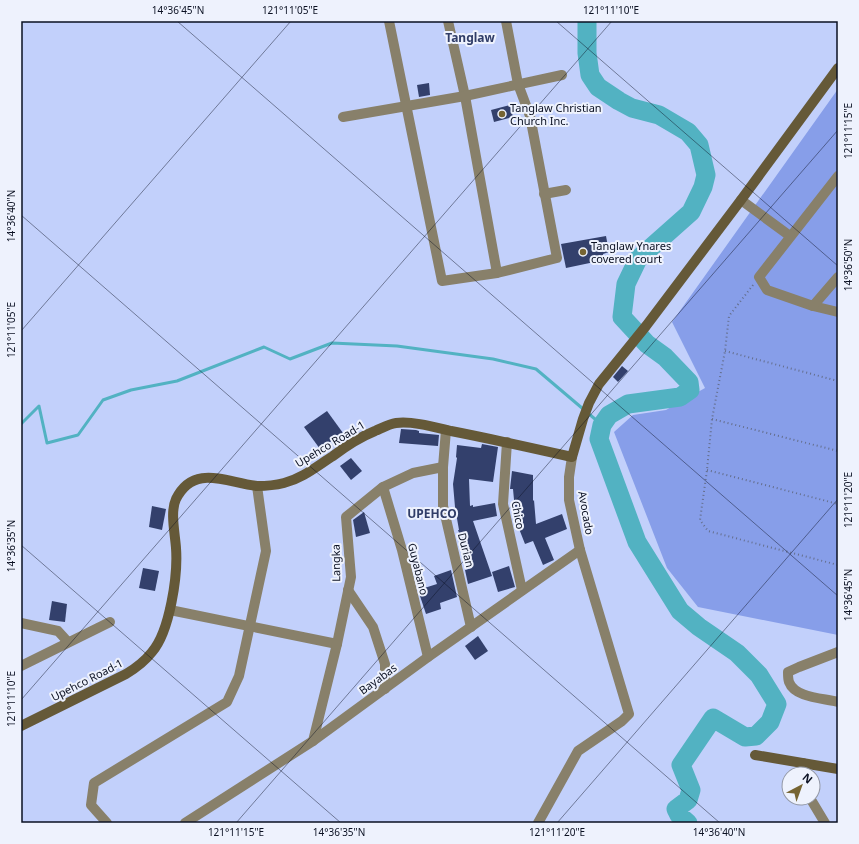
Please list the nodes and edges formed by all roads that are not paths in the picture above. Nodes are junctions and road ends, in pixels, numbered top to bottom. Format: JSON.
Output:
{"nodes":[{"id":1,"x":389,"y":21,"type":"edge"},
{"id":2,"x":448,"y":21,"type":"edge"},
{"id":3,"x":506,"y":21,"type":"edge"},
{"id":4,"x":838,"y":68,"type":"edge"},
{"id":5,"x":562,"y":75,"type":"dead end"},
{"id":6,"x":518,"y":84,"type":"junction"},
{"id":7,"x":464,"y":96,"type":"junction"},
{"id":8,"x":406,"y":106,"type":"junction"},
{"id":9,"x":343,"y":117,"type":"dead end"},
{"id":10,"x":838,"y":176,"type":"edge"},
{"id":11,"x":566,"y":190,"type":"dead end"},
{"id":12,"x":544,"y":194,"type":"junction"},
{"id":13,"x":741,"y":200,"type":"junction"},
{"id":14,"x":790,"y":236,"type":"junction"},
{"id":15,"x":496,"y":273,"type":"junction"},
{"id":16,"x":838,"y":278,"type":"edge"},
{"id":17,"x":813,"y":306,"type":"junction"},
{"id":18,"x":838,"y":312,"type":"edge"},
{"id":19,"x":446,"y":430,"type":"junction"},
{"id":20,"x":507,"y":442,"type":"junction"},
{"id":21,"x":572,"y":457,"type":"junction"},
{"id":22,"x":443,"y":467,"type":"junction"},
{"id":23,"x":258,"y":486,"type":"junction"},
{"id":24,"x":383,"y":487,"type":"junction"},
{"id":25,"x":580,"y":550,"type":"junction"},
{"id":26,"x":348,"y":590,"type":"junction"},
{"id":27,"x":522,"y":590,"type":"junction"},
{"id":28,"x":170,"y":610,"type":"junction"},
{"id":29,"x":110,"y":622,"type":"dead end"},
{"id":30,"x":21,"y":623,"type":"edge"},
{"id":31,"x":250,"y":626,"type":"junction"},
{"id":32,"x":472,"y":627,"type":"junction"},
{"id":33,"x":68,"y":642,"type":"junction"},
{"id":34,"x":337,"y":644,"type":"junction"},
{"id":35,"x":838,"y":652,"type":"edge"},
{"id":36,"x":428,"y":657,"type":"junction"},
{"id":37,"x":21,"y":666,"type":"edge"},
{"id":38,"x":385,"y":689,"type":"junction"},
{"id":39,"x":838,"y":702,"type":"edge"},
{"id":40,"x":21,"y":726,"type":"edge"},
{"id":41,"x":313,"y":741,"type":"junction"},
{"id":42,"x":755,"y":755,"type":"dead end"},
{"id":43,"x":803,"y":763,"type":"junction"},
{"id":44,"x":803,"y":766,"type":"edge"},
{"id":45,"x":838,"y":769,"type":"edge"},
{"id":46,"x":815,"y":806,"type":"edge"},
{"id":47,"x":108,"y":823,"type":"edge"},
{"id":48,"x":185,"y":823,"type":"edge"},
{"id":49,"x":538,"y":823,"type":"edge"},
{"id":50,"x":825,"y":823,"type":"edge"}],
"edges":[{"from":1,"to":8,"type":"street"},
{"from":2,"to":7,"type":"street"},
{"from":3,"to":6,"type":"street"},
{"from":4,"to":13,"type":"street"},
{"from":5,"to":6,"type":"street"},
{"from":6,"to":7,"type":"street"},
{"from":6,"to":12,"type":"street"},
{"from":7,"to":8,"type":"street"},
{"from":7,"to":15,"type":"street"},
{"from":8,"to":9,"type":"street"},
{"from":8,"to":15,"type":"street"},
{"from":10,"to":14,"type":"street"},
{"from":11,"to":12,"type":"street"},
{"from":12,"to":15,"type":"street"},
{"from":13,"to":14,"type":"street"},
{"from":13,"to":21,"type":"street"},
{"from":14,"to":17,"type":"street"},
{"from":16,"to":17,"type":"street"},
{"from":17,"to":18,"type":"street"},
{"from":19,"to":20,"type":"street","name":"Upehco Road-1"},
{"from":19,"to":22,"type":"street","name":"Durian"},
{"from":19,"to":23,"type":"street","name":"Upehco Road-1"},
{"from":20,"to":21,"type":"street","name":"Upehco Road-1"},
{"from":20,"to":27,"type":"street","name":"Chico"},
{"from":21,"to":25,"type":"street","name":"Avocado"},
{"from":22,"to":24,"type":"street","name":"Langka"},
{"from":22,"to":32,"type":"street","name":"Durian"},
{"from":23,"to":28,"type":"street","name":"Upehco Road-1"},
{"from":23,"to":31,"type":"street"},
{"from":24,"to":26,"type":"street","name":"Langka"},
{"from":24,"to":36,"type":"street","name":"Guyabano"},
{"from":25,"to":27,"type":"street","name":"Bayabas"},
{"from":25,"to":49,"type":"street","name":"Avocado"},
{"from":26,"to":34,"type":"street","name":"Langka"},
{"from":26,"to":38,"type":"street"},
{"from":27,"to":32,"type":"street","name":"Bayabas"},
{"from":28,"to":31,"type":"street"},
{"from":28,"to":40,"type":"street","name":"Upehco Road-1"},
{"from":29,"to":33,"type":"street"},
{"from":30,"to":33,"type":"street"},
{"from":31,"to":34,"type":"street"},
{"from":31,"to":47,"type":"street"},
{"from":32,"to":36,"type":"street","name":"Bayabas"},
{"from":33,"to":37,"type":"street"},
{"from":34,"to":41,"type":"street","name":"Langka"},
{"from":35,"to":39,"type":"street"},
{"from":36,"to":38,"type":"street","name":"Bayabas"},
{"from":38,"to":41,"type":"street","name":"Bayabas"},
{"from":41,"to":48,"type":"street","name":"Bayabas"},
{"from":42,"to":43,"type":"street"},
{"from":43,"to":44,"type":"street"},
{"from":43,"to":45,"type":"street"},
{"from":46,"to":50,"type":"street"}]}
